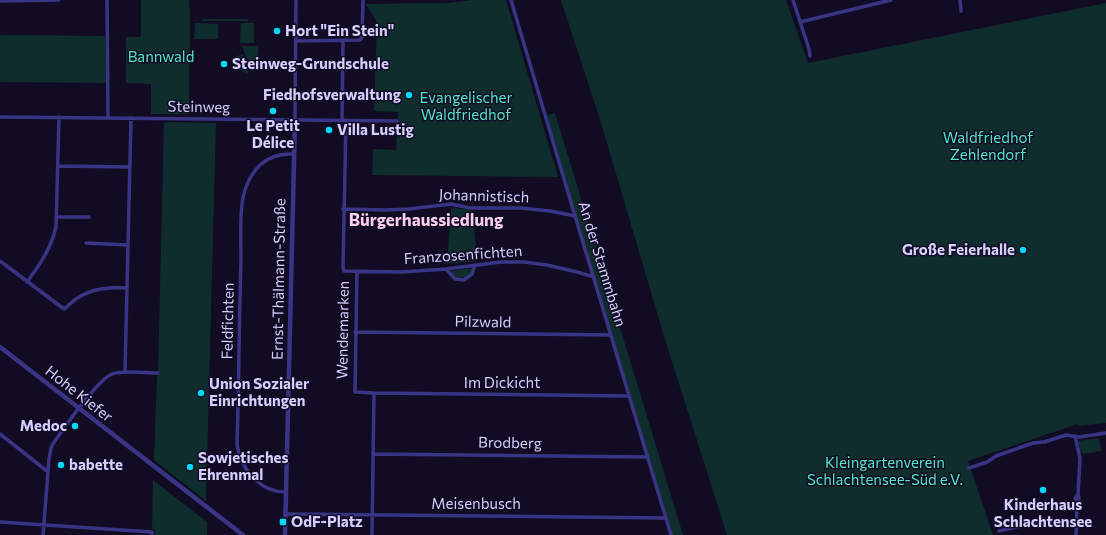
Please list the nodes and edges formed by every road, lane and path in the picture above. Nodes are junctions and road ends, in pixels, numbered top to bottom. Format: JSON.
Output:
{"nodes":[{"id":1,"x":59,"y":0,"type":"edge"},
{"id":2,"x":107,"y":0,"type":"edge"},
{"id":3,"x":296,"y":0,"type":"edge"},
{"id":4,"x":363,"y":0,"type":"edge"},
{"id":5,"x":511,"y":0,"type":"edge"},
{"id":6,"x":793,"y":0,"type":"edge"},
{"id":7,"x":891,"y":0,"type":"edge"},
{"id":8,"x":960,"y":0,"type":"edge"},
{"id":9,"x":0,"y":1,"type":"edge"},
{"id":10,"x":961,"y":10,"type":"dead end"},
{"id":11,"x":800,"y":22,"type":"junction"},
{"id":12,"x":296,"y":41,"type":"junction"},
{"id":13,"x":343,"y":41,"type":"junction"},
{"id":14,"x":810,"y":56,"type":"dead end"},
{"id":15,"x":0,"y":117,"type":"edge"},
{"id":16,"x":59,"y":117,"type":"junction"},
{"id":17,"x":108,"y":118,"type":"junction"},
{"id":18,"x":131,"y":118,"type":"junction"},
{"id":19,"x":295,"y":120,"type":"junction"},
{"id":20,"x":344,"y":120,"type":"junction"},
{"id":21,"x":397,"y":121,"type":"dead end"},
{"id":22,"x":294,"y":154,"type":"junction"},
{"id":23,"x":58,"y":166,"type":"junction"},
{"id":24,"x":130,"y":167,"type":"junction"},
{"id":25,"x":343,"y":209,"type":"junction"},
{"id":26,"x":575,"y":216,"type":"junction"},
{"id":27,"x":57,"y":217,"type":"junction"},
{"id":28,"x":89,"y":217,"type":"dead end"},
{"id":29,"x":86,"y":243,"type":"dead end"},
{"id":30,"x":128,"y":245,"type":"junction"},
{"id":31,"x":0,"y":261,"type":"edge"},
{"id":32,"x":474,"y":265,"type":"junction"},
{"id":33,"x":446,"y":269,"type":"junction"},
{"id":34,"x":357,"y":271,"type":"junction"},
{"id":35,"x":594,"y":277,"type":"junction"},
{"id":36,"x":27,"y":282,"type":"junction"},
{"id":37,"x":127,"y":288,"type":"junction"},
{"id":38,"x":355,"y":332,"type":"junction"},
{"id":39,"x":611,"y":335,"type":"junction"},
{"id":40,"x":0,"y":347,"type":"edge"},
{"id":41,"x":125,"y":372,"type":"junction"},
{"id":42,"x":158,"y":373,"type":"dead end"},
{"id":43,"x":374,"y":393,"type":"junction"},
{"id":44,"x":629,"y":396,"type":"junction"},
{"id":45,"x":79,"y":409,"type":"junction"},
{"id":46,"x":1106,"y":433,"type":"edge"},
{"id":47,"x":0,"y":434,"type":"edge"},
{"id":48,"x":1075,"y":436,"type":"junction"},
{"id":49,"x":373,"y":454,"type":"junction"},
{"id":50,"x":647,"y":457,"type":"junction"},
{"id":51,"x":969,"y":468,"type":"dead end"},
{"id":52,"x":47,"y":471,"type":"junction"},
{"id":53,"x":286,"y":492,"type":"junction"},
{"id":54,"x":286,"y":514,"type":"junction"},
{"id":55,"x":373,"y":515,"type":"junction"},
{"id":56,"x":666,"y":518,"type":"junction"},
{"id":57,"x":0,"y":522,"type":"edge"},
{"id":58,"x":1077,"y":522,"type":"junction"},
{"id":59,"x":44,"y":525,"type":"junction"},
{"id":60,"x":999,"y":531,"type":"dead end"},
{"id":61,"x":152,"y":533,"type":"edge"},
{"id":62,"x":43,"y":535,"type":"edge"},
{"id":63,"x":243,"y":535,"type":"edge"},
{"id":64,"x":285,"y":535,"type":"edge"},
{"id":65,"x":372,"y":535,"type":"edge"},
{"id":66,"x":672,"y":535,"type":"edge"},
{"id":67,"x":1076,"y":535,"type":"edge"}],
"edges":[{"from":1,"to":9,"type":"street"},
{"from":2,"to":17,"type":"street"},
{"from":3,"to":12,"type":"street"},
{"from":4,"to":13,"type":"street"},
{"from":5,"to":26,"type":"street","name":"An der Stammbahn"},
{"from":6,"to":11,"type":"street"},
{"from":7,"to":11,"type":"street"},
{"from":8,"to":10,"type":"street"},
{"from":11,"to":14,"type":"street"},
{"from":12,"to":13,"type":"street"},
{"from":12,"to":19,"type":"street"},
{"from":13,"to":20,"type":"street","name":"Wendemarken"},
{"from":15,"to":16,"type":"street","name":"Steinweg"},
{"from":16,"to":17,"type":"street","name":"Steinweg"},
{"from":16,"to":23,"type":"street"},
{"from":17,"to":18,"type":"street","name":"Steinweg"},
{"from":18,"to":19,"type":"street","name":"Steinweg"},
{"from":18,"to":24,"type":"street"},
{"from":19,"to":20,"type":"street","name":"Steinweg"},
{"from":19,"to":22,"type":"street","name":"Ernst-Thälmann-Straße"},
{"from":20,"to":21,"type":"street","name":"Steinweg"},
{"from":20,"to":25,"type":"street","name":"Wendemarken"},
{"from":22,"to":53,"type":"street","name":"Ernst-Thälmann-Straße"},
{"from":22,"to":53,"type":"street","name":"Feldfichten"},
{"from":23,"to":24,"type":"street"},
{"from":23,"to":27,"type":"street"},
{"from":24,"to":30,"type":"street"},
{"from":25,"to":26,"type":"street","name":"Johannistisch"},
{"from":25,"to":34,"type":"street","name":"Wendemarken"},
{"from":26,"to":35,"type":"street","name":"An der Stammbahn"},
{"from":27,"to":28,"type":"street"},
{"from":27,"to":36,"type":"street"},
{"from":29,"to":30,"type":"street"},
{"from":30,"to":37,"type":"street"},
{"from":31,"to":36,"type":"street"},
{"from":32,"to":33,"type":"street","name":"Franzosenfichten"},
{"from":32,"to":33,"type":"street"},
{"from":32,"to":35,"type":"street","name":"Franzosenfichten"},
{"from":33,"to":34,"type":"street","name":"Franzosenfichten"},
{"from":34,"to":38,"type":"street","name":"Wendemarken"},
{"from":35,"to":39,"type":"street","name":"An der Stammbahn"},
{"from":36,"to":37,"type":"street"},
{"from":37,"to":41,"type":"street"},
{"from":38,"to":39,"type":"street","name":"Pilzwald"},
{"from":38,"to":43,"type":"street","name":"Wendemarken"},
{"from":39,"to":44,"type":"street","name":"An der Stammbahn"},
{"from":40,"to":45,"type":"street","name":"Hohe Kiefer"},
{"from":41,"to":42,"type":"street"},
{"from":41,"to":45,"type":"street"},
{"from":43,"to":44,"type":"street","name":"Im Dickicht"},
{"from":43,"to":49,"type":"street"},
{"from":44,"to":50,"type":"street","name":"An der Stammbahn"},
{"from":45,"to":52,"type":"street"},
{"from":45,"to":63,"type":"street","name":"Hohe Kiefer"},
{"from":46,"to":48,"type":"street"},
{"from":47,"to":52,"type":"street"},
{"from":48,"to":51,"type":"street"},
{"from":48,"to":58,"type":"street"},
{"from":49,"to":50,"type":"street","name":"Brodberg"},
{"from":49,"to":55,"type":"street"},
{"from":50,"to":56,"type":"street","name":"An der Stammbahn"},
{"from":52,"to":59,"type":"street"},
{"from":53,"to":54,"type":"street","name":"Ernst-Thälmann-Straße"},
{"from":54,"to":55,"type":"street","name":"Meisenbusch"},
{"from":54,"to":64,"type":"street","name":"Ernst-Thälmann-Straße"},
{"from":55,"to":56,"type":"street","name":"Meisenbusch"},
{"from":55,"to":65,"type":"street"},
{"from":56,"to":66,"type":"street","name":"An der Stammbahn"},
{"from":57,"to":59,"type":"street"},
{"from":58,"to":60,"type":"street"},
{"from":58,"to":67,"type":"street"},
{"from":59,"to":61,"type":"street"},
{"from":59,"to":62,"type":"street"}]}
